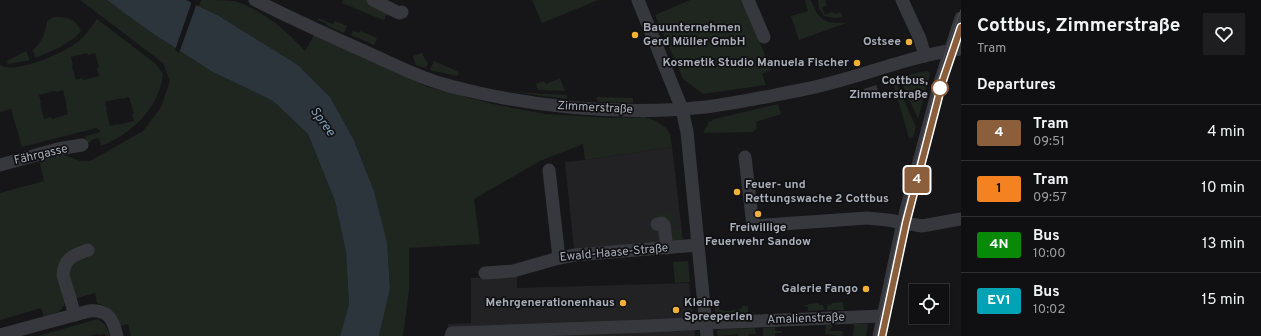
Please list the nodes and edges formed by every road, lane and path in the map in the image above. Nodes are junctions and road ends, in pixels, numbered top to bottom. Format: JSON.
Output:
{"nodes":[{"id":1,"x":255,"y":0,"type":"edge"},
{"id":2,"x":373,"y":0,"type":"edge"},
{"id":3,"x":638,"y":0,"type":"edge"},
{"id":4,"x":748,"y":0,"type":"edge"},
{"id":5,"x":902,"y":0,"type":"edge"},
{"id":6,"x":402,"y":12,"type":"dead end"},
{"id":7,"x":961,"y":18,"type":"edge"},
{"id":8,"x":764,"y":37,"type":"dead end"},
{"id":9,"x":955,"y":50,"type":"edge"},
{"id":10,"x":925,"y":56,"type":"junction"},
{"id":11,"x":682,"y":109,"type":"junction"},
{"id":12,"x":82,"y":146,"type":"dead end"},
{"id":13,"x":745,"y":157,"type":"dead end"},
{"id":14,"x":0,"y":165,"type":"edge"},
{"id":15,"x":549,"y":170,"type":"dead end"},
{"id":16,"x":961,"y":219,"type":"edge"},
{"id":17,"x":903,"y":222,"type":"junction"},
{"id":18,"x":657,"y":224,"type":"dead end"},
{"id":19,"x":698,"y":245,"type":"junction"},
{"id":20,"x":667,"y":248,"type":"junction"},
{"id":21,"x":88,"y":250,"type":"dead end"},
{"id":22,"x":559,"y":258,"type":"junction"},
{"id":23,"x":485,"y":273,"type":"dead end"},
{"id":24,"x":75,"y":315,"type":"junction"},
{"id":25,"x":883,"y":316,"type":"junction"},
{"id":26,"x":706,"y":322,"type":"junction"},
{"id":27,"x":648,"y":331,"type":"edge"},
{"id":28,"x":0,"y":335,"type":"edge"},
{"id":29,"x":117,"y":336,"type":"edge"},
{"id":30,"x":451,"y":336,"type":"edge"},
{"id":31,"x":707,"y":336,"type":"edge"},
{"id":32,"x":880,"y":336,"type":"edge"}],
"edges":[{"from":1,"to":11,"type":"street","name":"Zimmerstraße"},
{"from":2,"to":6,"type":"street"},
{"from":3,"to":11,"type":"street"},
{"from":4,"to":8,"type":"street"},
{"from":5,"to":10,"type":"street"},
{"from":7,"to":9,"type":"street"},
{"from":9,"to":10,"type":"street","name":"Zimmerstraße"},
{"from":9,"to":17,"type":"street"},
{"from":10,"to":11,"type":"street","name":"Zimmerstraße"},
{"from":11,"to":19,"type":"street"},
{"from":12,"to":14,"type":"street","name":"Fährgasse"},
{"from":13,"to":17,"type":"street"},
{"from":15,"to":22,"type":"street"},
{"from":16,"to":17,"type":"street"},
{"from":17,"to":25,"type":"street"},
{"from":18,"to":20,"type":"street"},
{"from":19,"to":20,"type":"street","name":"Ewald-Haase-Straße"},
{"from":19,"to":26,"type":"street"},
{"from":20,"to":22,"type":"street","name":"Ewald-Haase-Straße"},
{"from":21,"to":24,"type":"street"},
{"from":22,"to":23,"type":"street","name":"Ewald-Haase-Straße"},
{"from":24,"to":28,"type":"street"},
{"from":24,"to":29,"type":"street"},
{"from":25,"to":26,"type":"street","name":"Amalienstraße"},
{"from":25,"to":32,"type":"street"},
{"from":26,"to":27,"type":"street","name":"Amalienstraße"},
{"from":26,"to":31,"type":"street"},
{"from":27,"to":30,"type":"street","name":"Amalienstraße"}]}
